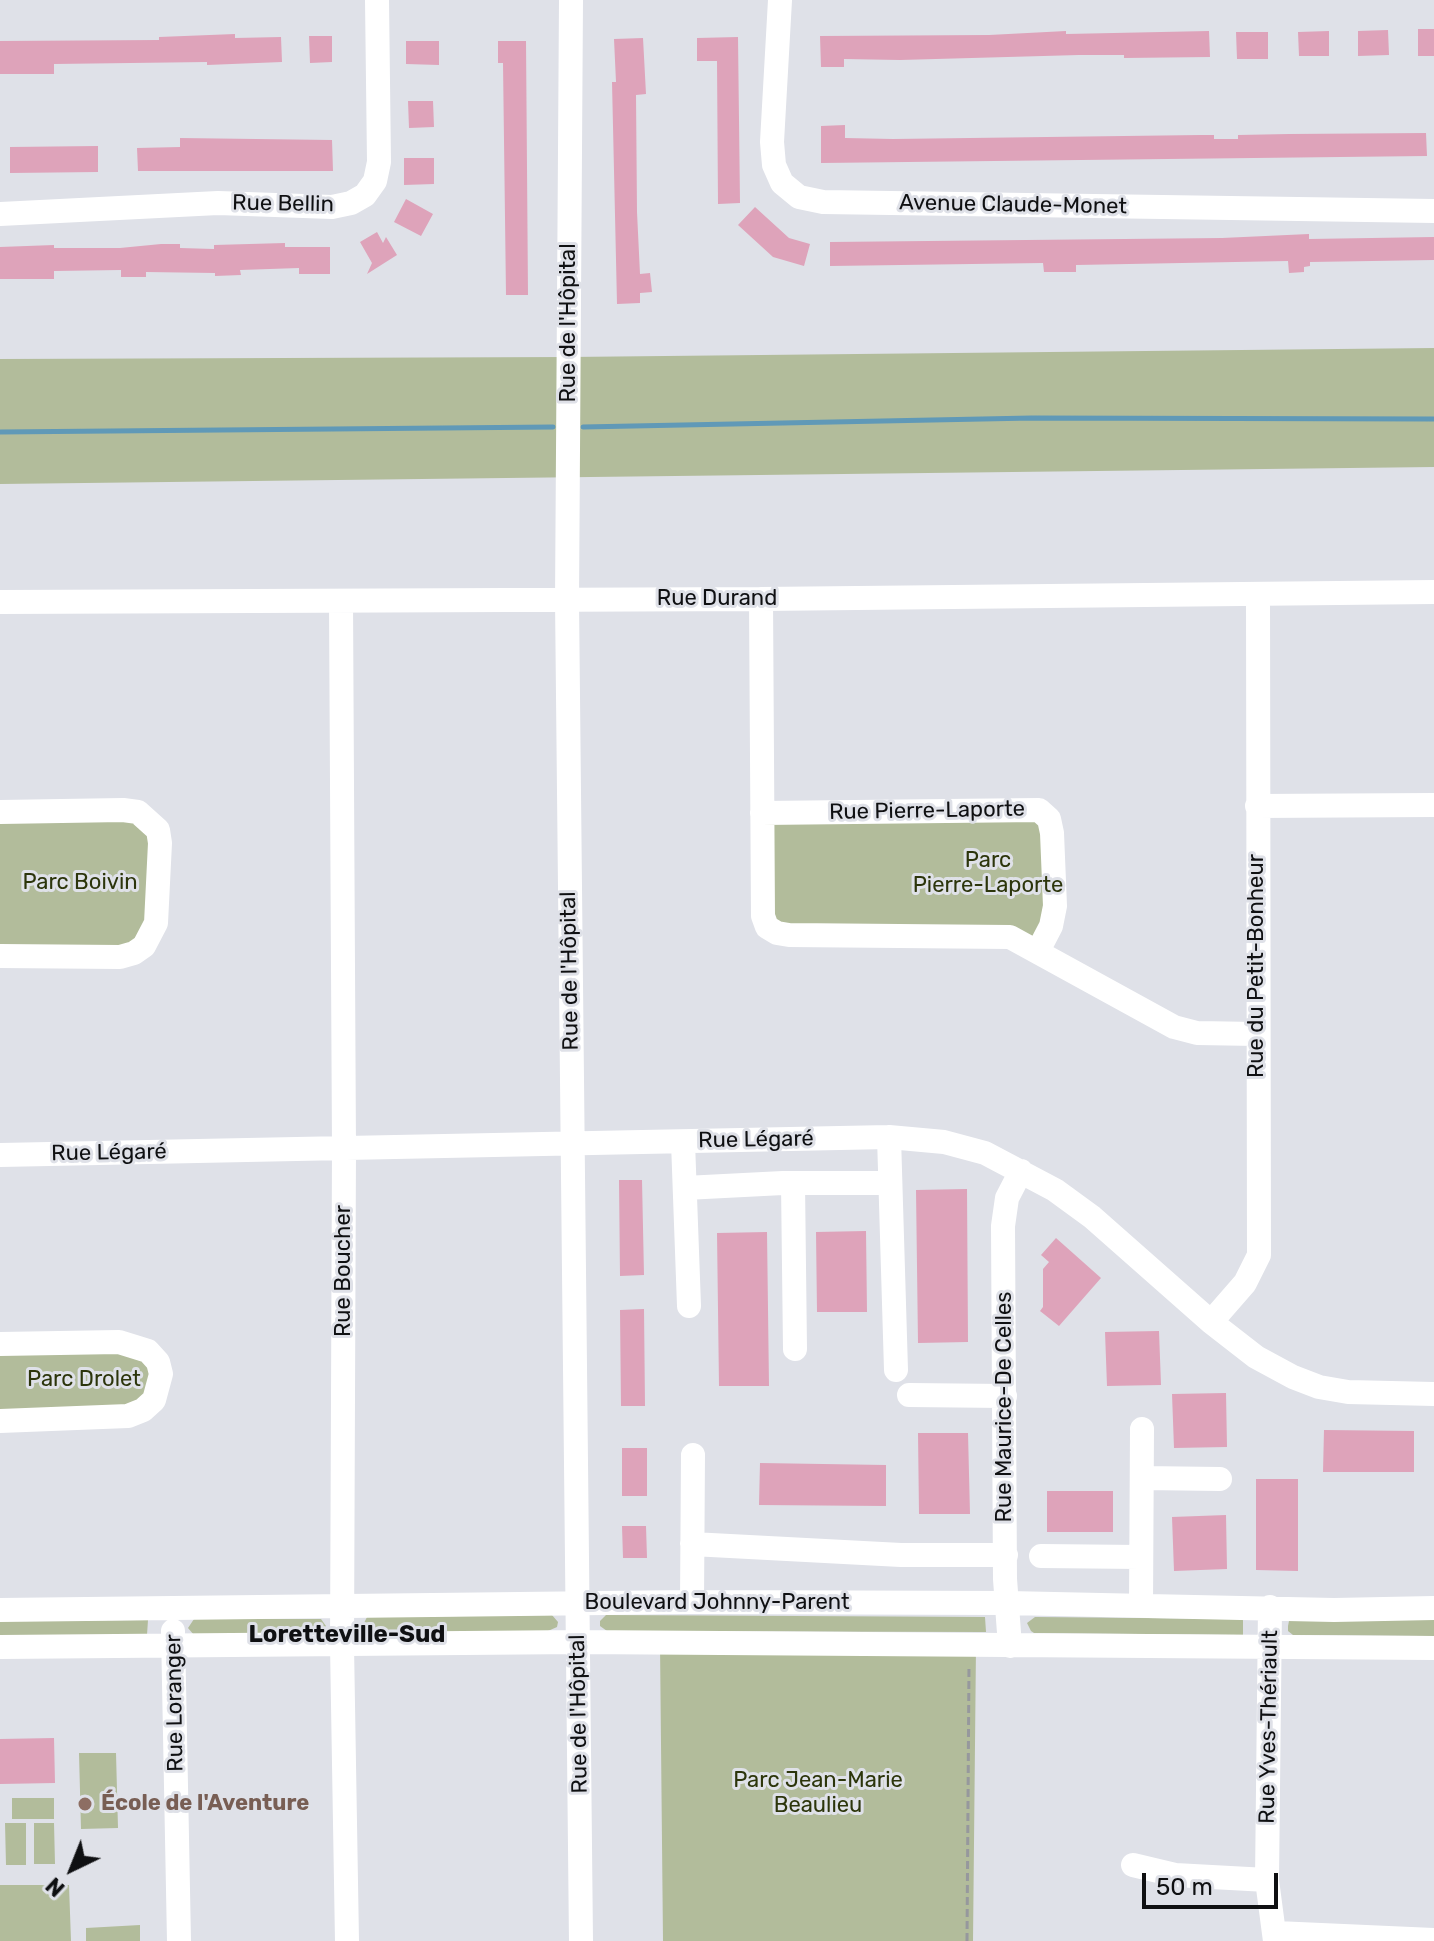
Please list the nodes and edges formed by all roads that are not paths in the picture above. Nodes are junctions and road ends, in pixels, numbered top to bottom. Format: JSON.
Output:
{"nodes":[{"id":1,"x":377,"y":0,"type":"edge"},
{"id":2,"x":571,"y":0,"type":"edge"},
{"id":3,"x":780,"y":0,"type":"edge"},
{"id":4,"x":1434,"y":211,"type":"edge"},
{"id":5,"x":0,"y":214,"type":"edge"},
{"id":6,"x":1434,"y":592,"type":"edge"},
{"id":7,"x":1258,"y":595,"type":"junction"},
{"id":8,"x":761,"y":599,"type":"junction"},
{"id":9,"x":567,"y":600,"type":"junction"},
{"id":10,"x":341,"y":601,"type":"junction"},
{"id":11,"x":0,"y":602,"type":"edge"},
{"id":12,"x":1434,"y":805,"type":"edge"},
{"id":13,"x":1257,"y":806,"type":"junction"},
{"id":14,"x":0,"y":812,"type":"edge"},
{"id":15,"x":762,"y":813,"type":"junction"},
{"id":16,"x":1038,"y":951,"type":"junction"},
{"id":17,"x":0,"y":956,"type":"edge"},
{"id":18,"x":1257,"y":1034,"type":"junction"},
{"id":19,"x":889,"y":1137,"type":"junction"},
{"id":20,"x":782,"y":1140,"type":"junction"},
{"id":21,"x":683,"y":1142,"type":"junction"},
{"id":22,"x":572,"y":1145,"type":"junction"},
{"id":23,"x":344,"y":1149,"type":"junction"},
{"id":24,"x":0,"y":1155,"type":"edge"},
{"id":25,"x":1021,"y":1171,"type":"junction"},
{"id":26,"x":788,"y":1183,"type":"junction"},
{"id":27,"x":890,"y":1183,"type":"junction"},
{"id":28,"x":685,"y":1188,"type":"junction"},
{"id":29,"x":689,"y":1306,"type":"dead end"},
{"id":30,"x":1211,"y":1322,"type":"junction"},
{"id":31,"x":0,"y":1344,"type":"edge"},
{"id":32,"x":795,"y":1349,"type":"dead end"},
{"id":33,"x":896,"y":1370,"type":"dead end"},
{"id":34,"x":1434,"y":1394,"type":"edge"},
{"id":35,"x":909,"y":1395,"type":"dead end"},
{"id":36,"x":1005,"y":1396,"type":"junction"},
{"id":37,"x":0,"y":1421,"type":"edge"},
{"id":38,"x":1142,"y":1429,"type":"dead end"},
{"id":39,"x":693,"y":1455,"type":"dead end"},
{"id":40,"x":1143,"y":1478,"type":"junction"},
{"id":41,"x":1220,"y":1479,"type":"dead end"},
{"id":42,"x":692,"y":1544,"type":"junction"},
{"id":43,"x":1006,"y":1555,"type":"junction"},
{"id":44,"x":1041,"y":1556,"type":"dead end"},
{"id":45,"x":1140,"y":1557,"type":"junction"},
{"id":46,"x":692,"y":1602,"type":"junction"},
{"id":47,"x":1008,"y":1603,"type":"junction"},
{"id":48,"x":578,"y":1604,"type":"junction"},
{"id":49,"x":1141,"y":1605,"type":"junction"},
{"id":50,"x":343,"y":1607,"type":"junction"},
{"id":51,"x":1270,"y":1607,"type":"junction"},
{"id":52,"x":1434,"y":1608,"type":"edge"},
{"id":53,"x":173,"y":1609,"type":"junction"},
{"id":54,"x":0,"y":1610,"type":"edge"},
{"id":55,"x":579,"y":1642,"type":"junction"},
{"id":56,"x":342,"y":1645,"type":"junction"},
{"id":57,"x":173,"y":1646,"type":"junction"},
{"id":58,"x":1010,"y":1646,"type":"junction"},
{"id":59,"x":0,"y":1647,"type":"edge"},
{"id":60,"x":1268,"y":1647,"type":"junction"},
{"id":61,"x":1434,"y":1648,"type":"edge"},
{"id":62,"x":1133,"y":1865,"type":"dead end"},
{"id":63,"x":1267,"y":1880,"type":"junction"},
{"id":64,"x":1276,"y":1937,"type":"edge"},
{"id":65,"x":1434,"y":1940,"type":"edge"},
{"id":66,"x":179,"y":1941,"type":"edge"},
{"id":67,"x":347,"y":1941,"type":"edge"},
{"id":68,"x":581,"y":1941,"type":"edge"}],
"edges":[{"from":1,"to":5,"type":"street","name":"Rue Bellin"},
{"from":2,"to":9,"type":"street","name":"Rue de l'Hôpital"},
{"from":3,"to":4,"type":"street","name":"Avenue Claude-Monet"},
{"from":6,"to":7,"type":"street","name":"Rue Durand"},
{"from":7,"to":8,"type":"street","name":"Rue Durand"},
{"from":7,"to":13,"type":"street","name":"Rue du Petit-Bonheur"},
{"from":8,"to":9,"type":"street","name":"Rue Durand"},
{"from":8,"to":15,"type":"street"},
{"from":9,"to":10,"type":"street","name":"Rue Durand"},
{"from":9,"to":22,"type":"street","name":"Rue de l'Hôpital"},
{"from":10,"to":11,"type":"street","name":"Rue Durand"},
{"from":10,"to":23,"type":"street","name":"Rue Boucher"},
{"from":12,"to":13,"type":"street"},
{"from":13,"to":18,"type":"street","name":"Rue du Petit-Bonheur"},
{"from":14,"to":17,"type":"street"},
{"from":15,"to":16,"type":"street"},
{"from":15,"to":16,"type":"street","name":"Rue Pierre-Laporte"},
{"from":16,"to":18,"type":"street"},
{"from":18,"to":30,"type":"street","name":"Rue du Petit-Bonheur"},
{"from":19,"to":20,"type":"street","name":"Rue Légaré"},
{"from":19,"to":25,"type":"street","name":"Rue Légaré"},
{"from":19,"to":27,"type":"street"},
{"from":20,"to":21,"type":"street","name":"Rue Légaré"},
{"from":20,"to":26,"type":"street"},
{"from":21,"to":22,"type":"street","name":"Rue Légaré"},
{"from":21,"to":28,"type":"street"},
{"from":22,"to":23,"type":"street","name":"Rue Légaré"},
{"from":22,"to":48,"type":"street","name":"Rue de l'Hôpital"},
{"from":23,"to":24,"type":"street","name":"Rue Légaré"},
{"from":23,"to":50,"type":"street","name":"Rue Boucher"},
{"from":25,"to":30,"type":"street","name":"Rue Légaré"},
{"from":25,"to":36,"type":"street","name":"Rue Maurice-De Celles"},
{"from":26,"to":27,"type":"street"},
{"from":26,"to":28,"type":"street"},
{"from":26,"to":32,"type":"street"},
{"from":27,"to":33,"type":"street"},
{"from":28,"to":29,"type":"street"},
{"from":30,"to":34,"type":"street","name":"Rue Légaré"},
{"from":31,"to":37,"type":"street"},
{"from":35,"to":36,"type":"street"},
{"from":36,"to":43,"type":"street","name":"Rue Maurice-De Celles"},
{"from":38,"to":40,"type":"street"},
{"from":39,"to":42,"type":"street"},
{"from":40,"to":41,"type":"street"},
{"from":40,"to":45,"type":"street"},
{"from":42,"to":43,"type":"street"},
{"from":42,"to":46,"type":"street"},
{"from":43,"to":47,"type":"street","name":"Rue Maurice-De Celles"},
{"from":44,"to":45,"type":"street"},
{"from":45,"to":49,"type":"street"},
{"from":46,"to":47,"type":"street","name":"Boulevard Johnny-Parent"},
{"from":46,"to":48,"type":"street","name":"Boulevard Johnny-Parent"},
{"from":47,"to":49,"type":"street","name":"Boulevard Johnny-Parent"},
{"from":47,"to":58,"type":"street","name":"Rue Maurice-De Celles"},
{"from":48,"to":50,"type":"street","name":"Boulevard Johnny-Parent"},
{"from":48,"to":55,"type":"street","name":"Rue de l'Hôpital"},
{"from":49,"to":51,"type":"street","name":"Boulevard Johnny-Parent"},
{"from":50,"to":53,"type":"street","name":"Boulevard Johnny-Parent"},
{"from":50,"to":56,"type":"street","name":"Rue Boucher"},
{"from":51,"to":52,"type":"street","name":"Boulevard Johnny-Parent"},
{"from":51,"to":60,"type":"street","name":"Rue Yves-Thériault"},
{"from":53,"to":54,"type":"street","name":"Boulevard Johnny-Parent"},
{"from":53,"to":57,"type":"street","name":"Rue Loranger"},
{"from":55,"to":56,"type":"street","name":"Boulevard Johnny-Parent"},
{"from":55,"to":58,"type":"street","name":"Boulevard Johnny-Parent"},
{"from":55,"to":68,"type":"street","name":"Rue de l'Hôpital"},
{"from":56,"to":57,"type":"street","name":"Boulevard Johnny-Parent"},
{"from":56,"to":67,"type":"street","name":"Rue Boucher"},
{"from":57,"to":59,"type":"street","name":"Boulevard Johnny-Parent"},
{"from":57,"to":66,"type":"street","name":"Rue Loranger"},
{"from":58,"to":60,"type":"street","name":"Boulevard Johnny-Parent"},
{"from":60,"to":61,"type":"street","name":"Boulevard Johnny-Parent"},
{"from":60,"to":63,"type":"street","name":"Rue Yves-Thériault"},
{"from":62,"to":63,"type":"street"},
{"from":63,"to":64,"type":"street","name":"Rue Yves-Thériault"},
{"from":64,"to":65,"type":"street"}]}
